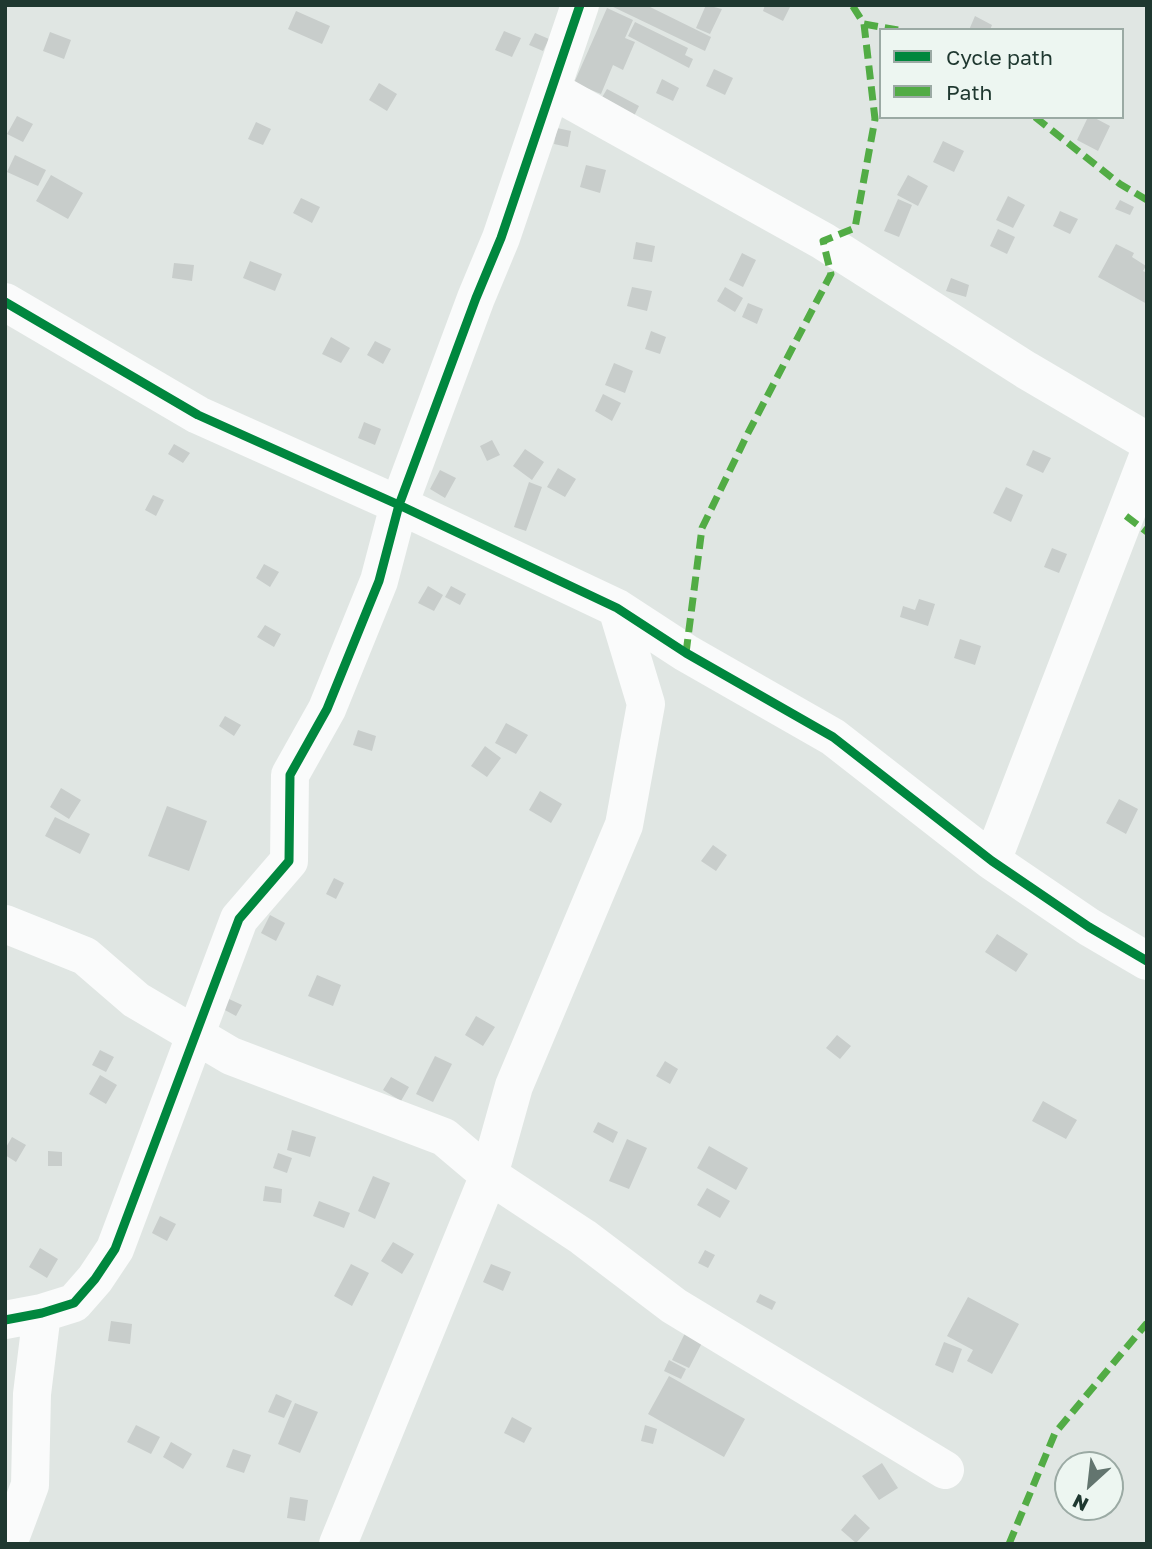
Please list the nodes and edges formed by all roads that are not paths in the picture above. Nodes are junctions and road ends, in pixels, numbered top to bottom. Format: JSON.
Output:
{"nodes":[{"id":1,"x":580,"y":5,"type":"edge"},
{"id":2,"x":552,"y":90,"type":"junction"},
{"id":3,"x":5,"y":302,"type":"edge"},
{"id":4,"x":1147,"y":441,"type":"edge"},
{"id":5,"x":1147,"y":459,"type":"edge"},
{"id":6,"x":399,"y":505,"type":"junction"},
{"id":7,"x":617,"y":608,"type":"junction"},
{"id":8,"x":992,"y":861,"type":"junction"},
{"id":9,"x":5,"y":923,"type":"edge"},
{"id":10,"x":1147,"y":961,"type":"edge"},
{"id":11,"x":196,"y":1037,"type":"junction"},
{"id":12,"x":489,"y":1175,"type":"junction"},
{"id":13,"x":23,"y":1316,"type":"edge"},
{"id":14,"x":945,"y":1470,"type":"dead end"},
{"id":15,"x":8,"y":1544,"type":"edge"},
{"id":16,"x":338,"y":1544,"type":"edge"}],
"edges":[{"from":1,"to":2,"type":"street"},
{"from":2,"to":4,"type":"street"},
{"from":2,"to":6,"type":"street"},
{"from":3,"to":6,"type":"street"},
{"from":5,"to":8,"type":"street"},
{"from":6,"to":7,"type":"street"},
{"from":6,"to":11,"type":"street"},
{"from":7,"to":8,"type":"street"},
{"from":7,"to":12,"type":"street"},
{"from":8,"to":10,"type":"street"},
{"from":9,"to":11,"type":"street"},
{"from":11,"to":12,"type":"street"},
{"from":11,"to":13,"type":"street"},
{"from":12,"to":14,"type":"street"},
{"from":12,"to":16,"type":"street"},
{"from":13,"to":15,"type":"street"}]}
